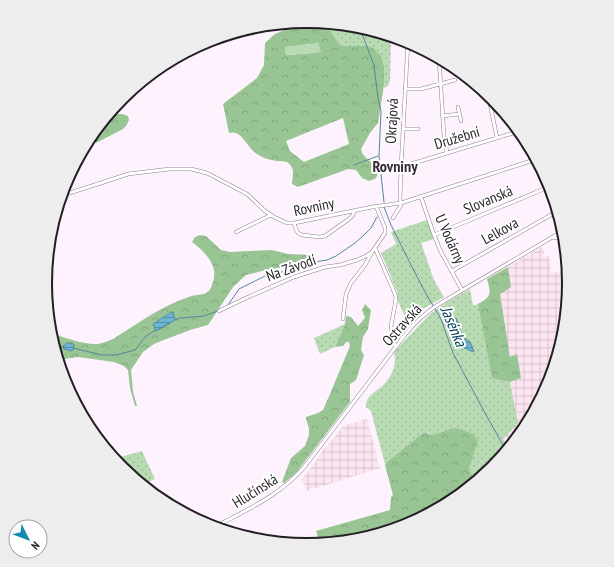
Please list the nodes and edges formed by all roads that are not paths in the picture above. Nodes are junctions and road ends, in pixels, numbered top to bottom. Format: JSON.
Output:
{"nodes":[{"id":1,"x":408,"y":48,"type":"edge"},
{"id":2,"x":439,"y":65,"type":"edge"},
{"id":3,"x":455,"y":80,"type":"dead end"},
{"id":4,"x":440,"y":85,"type":"junction"},
{"id":5,"x":405,"y":89,"type":"junction"},
{"id":6,"x":490,"y":106,"type":"edge"},
{"id":7,"x":458,"y":107,"type":"dead end"},
{"id":8,"x":459,"y":114,"type":"junction"},
{"id":9,"x":442,"y":116,"type":"junction"},
{"id":10,"x":461,"y":121,"type":"dead end"},
{"id":11,"x":403,"y":129,"type":"junction"},
{"id":12,"x":418,"y":129,"type":"dead end"},
{"id":13,"x":513,"y":133,"type":"edge"},
{"id":14,"x":497,"y":138,"type":"junction"},
{"id":15,"x":447,"y":153,"type":"junction"},
{"id":16,"x":531,"y":161,"type":"edge"},
{"id":17,"x":401,"y":167,"type":"junction"},
{"id":18,"x":544,"y":189,"type":"edge"},
{"id":19,"x":68,"y":193,"type":"edge"},
{"id":20,"x":421,"y":196,"type":"junction"},
{"id":21,"x":400,"y":203,"type":"junction"},
{"id":22,"x":376,"y":206,"type":"junction"},
{"id":23,"x":355,"y":210,"type":"junction"},
{"id":24,"x":553,"y":214,"type":"edge"},
{"id":25,"x":270,"y":215,"type":"junction"},
{"id":26,"x":394,"y":218,"type":"dead end"},
{"id":27,"x":294,"y":223,"type":"junction"},
{"id":28,"x":236,"y":232,"type":"dead end"},
{"id":29,"x":434,"y":235,"type":"junction"},
{"id":30,"x":558,"y":235,"type":"edge"},
{"id":31,"x":551,"y":238,"type":"junction"},
{"id":32,"x":558,"y":238,"type":"edge"},
{"id":33,"x":375,"y":248,"type":"junction"},
{"id":34,"x":372,"y":252,"type":"junction"},
{"id":35,"x":452,"y":271,"type":"junction"},
{"id":36,"x":462,"y":290,"type":"junction"},
{"id":37,"x":219,"y":311,"type":"dead end"},
{"id":38,"x":343,"y":319,"type":"dead end"},
{"id":39,"x":395,"y":346,"type":"junction"},
{"id":40,"x":305,"y":466,"type":"joint"},
{"id":41,"x":221,"y":524,"type":"edge"}],
"edges":[{"from":1,"to":5,"type":"street","name":"Okrajová"},
{"from":2,"to":4,"type":"street"},
{"from":3,"to":4,"type":"street"},
{"from":4,"to":5,"type":"street"},
{"from":4,"to":9,"type":"street"},
{"from":5,"to":11,"type":"street","name":"Okrajová"},
{"from":6,"to":14,"type":"street"},
{"from":7,"to":8,"type":"street"},
{"from":8,"to":9,"type":"street"},
{"from":8,"to":10,"type":"street"},
{"from":9,"to":15,"type":"street"},
{"from":11,"to":12,"type":"street"},
{"from":11,"to":17,"type":"street","name":"Okrajová"},
{"from":13,"to":14,"type":"street","name":"Družební"},
{"from":14,"to":15,"type":"street","name":"Družební"},
{"from":15,"to":17,"type":"street","name":"Družební"},
{"from":16,"to":20,"type":"street","name":"Rovniny"},
{"from":17,"to":21,"type":"street","name":"Okrajová"},
{"from":18,"to":29,"type":"street","name":"Slovanská"},
{"from":19,"to":25,"type":"street","name":"Rovniny"},
{"from":20,"to":21,"type":"street","name":"Rovniny"},
{"from":20,"to":29,"type":"street","name":"U Vodárny"},
{"from":21,"to":22,"type":"street","name":"Rovniny"},
{"from":21,"to":26,"type":"street"},
{"from":22,"to":23,"type":"street","name":"Rovniny"},
{"from":22,"to":33,"type":"street","name":"Na Závodí"},
{"from":23,"to":27,"type":"street","name":"Rovniny"},
{"from":23,"to":27,"type":"street"},
{"from":24,"to":35,"type":"street","name":"Lelkova"},
{"from":25,"to":27,"type":"street","name":"Rovniny"},
{"from":25,"to":28,"type":"street"},
{"from":29,"to":35,"type":"street","name":"U Vodárny"},
{"from":30,"to":31,"type":"street","name":"Ostravská"},
{"from":31,"to":32,"type":"street"},
{"from":31,"to":36,"type":"street","name":"Ostravská"},
{"from":33,"to":34,"type":"street","name":"Na Závodí"},
{"from":33,"to":39,"type":"street"},
{"from":34,"to":37,"type":"street","name":"Na Závodí"},
{"from":34,"to":38,"type":"street","name":"Na Závodí"},
{"from":35,"to":36,"type":"street","name":"U Vodárny"},
{"from":36,"to":39,"type":"street","name":"Ostravská"},
{"from":39,"to":40,"type":"street","name":"Ostravská"},
{"from":40,"to":41,"type":"street","name":"Hlučínská"}]}
